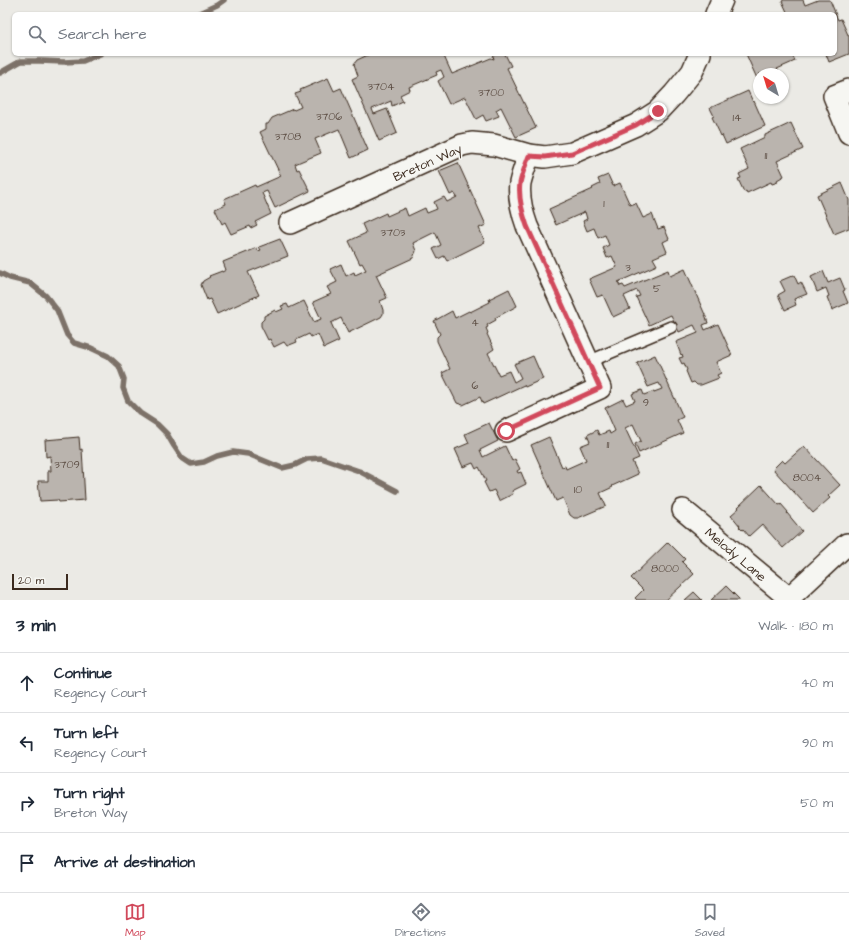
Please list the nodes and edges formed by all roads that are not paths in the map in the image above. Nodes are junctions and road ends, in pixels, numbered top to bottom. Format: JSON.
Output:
{"nodes":[{"id":1,"x":722,"y":0,"type":"edge"},
{"id":2,"x":717,"y":12,"type":"edge"},
{"id":3,"x":699,"y":56,"type":"edge"},
{"id":4,"x":849,"y":90,"type":"edge"},
{"id":5,"x":849,"y":132,"type":"edge"},
{"id":6,"x":529,"y":156,"type":"junction"},
{"id":7,"x":290,"y":223,"type":"dead end"},
{"id":8,"x":671,"y":327,"type":"dead end"},
{"id":9,"x":588,"y":362,"type":"junction"},
{"id":10,"x":506,"y":431,"type":"dead end"},
{"id":11,"x":683,"y":510,"type":"dead end"},
{"id":12,"x":849,"y":547,"type":"edge"},
{"id":13,"x":789,"y":599,"type":"edge"}],
"edges":[{"from":1,"to":2,"type":"street"},
{"from":3,"to":6,"type":"street","name":"Breton Way"},
{"from":4,"to":5,"type":"street"},
{"from":6,"to":7,"type":"street","name":"Breton Way"},
{"from":6,"to":9,"type":"street"},
{"from":8,"to":9,"type":"lane"},
{"from":9,"to":10,"type":"street"},
{"from":11,"to":13,"type":"street","name":"Melody Lane"},
{"from":12,"to":13,"type":"street","name":"Melody Lane"}]}
